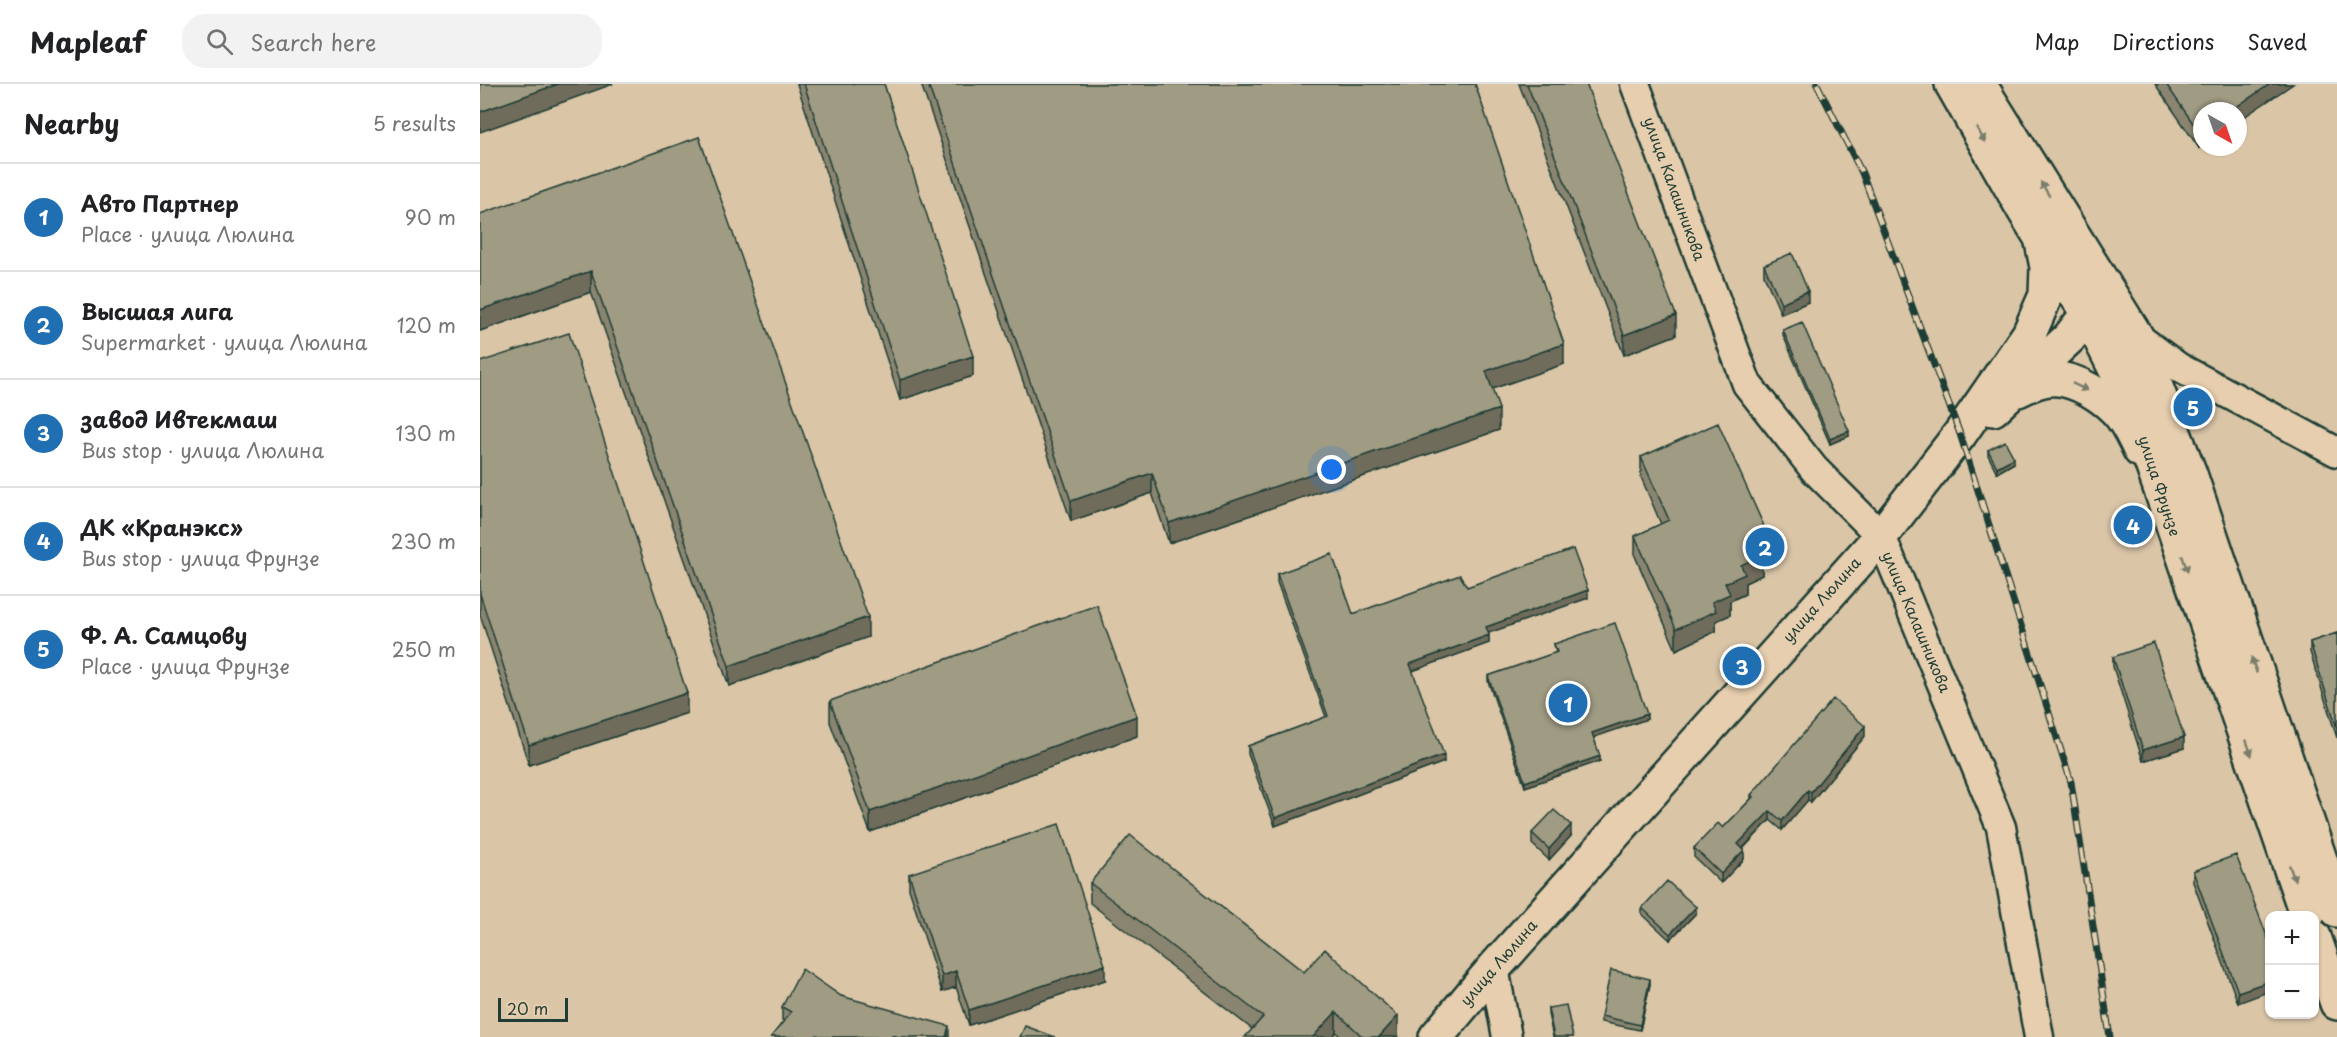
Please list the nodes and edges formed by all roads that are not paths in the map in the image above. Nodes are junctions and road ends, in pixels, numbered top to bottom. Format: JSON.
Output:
{"nodes":[{"id":1,"x":1635,"y":84,"type":"edge"},
{"id":2,"x":1952,"y":84,"type":"edge"},
{"id":3,"x":1979,"y":84,"type":"edge"},
{"id":4,"x":2041,"y":237,"type":"junction"},
{"id":5,"x":2075,"y":239,"type":"junction"},
{"id":6,"x":2088,"y":314,"type":"junction"},
{"id":7,"x":2036,"y":321,"type":"junction"},
{"id":8,"x":2136,"y":336,"type":"junction"},
{"id":9,"x":2007,"y":398,"type":"junction"},
{"id":10,"x":1960,"y":434,"type":"junction"},
{"id":11,"x":2337,"y":452,"type":"edge"},
{"id":12,"x":2190,"y":474,"type":"junction"},
{"id":13,"x":2159,"y":488,"type":"junction"},
{"id":14,"x":1881,"y":536,"type":"junction"},
{"id":15,"x":2337,"y":910,"type":"edge"},
{"id":16,"x":2306,"y":911,"type":"edge"},
{"id":17,"x":2319,"y":951,"type":"edge"},
{"id":18,"x":1494,"y":968,"type":"junction"},
{"id":19,"x":2337,"y":1003,"type":"edge"},
{"id":20,"x":1436,"y":1037,"type":"edge"},
{"id":21,"x":1507,"y":1037,"type":"edge"},
{"id":22,"x":2039,"y":1037,"type":"edge"}],
"edges":[{"from":1,"to":14,"type":"street","name":"улица Калашникова"},
{"from":2,"to":4,"type":"main road","name":"улица Фрунзе","one_way":true},
{"from":5,"to":3,"type":"main road","name":"улица Фрунзе","one_way":true},
{"from":4,"to":6,"type":"main road","name":"улица Фрунзе"},
{"from":4,"to":7,"type":"main road","name":"улица Люлина"},
{"from":5,"to":6,"type":"main road"},
{"from":5,"to":8,"type":"main road","name":"улица Фрунзе"},
{"from":6,"to":7,"type":"main road"},
{"from":6,"to":9,"type":"main road"},
{"from":6,"to":12,"type":"main road"},
{"from":6,"to":13,"type":"main road","name":"улица Фрунзе"},
{"from":7,"to":10,"type":"main road","name":"улица Люлина"},
{"from":8,"to":11,"type":"street"},
{"from":8,"to":12,"type":"main road","name":"улица Фрунзе"},
{"from":9,"to":10,"type":"main road"},
{"from":9,"to":13,"type":"main road","one_way":true},
{"from":10,"to":14,"type":"main road","name":"улица Люлина"},
{"from":15,"to":12,"type":"main road","name":"улица Фрунзе","one_way":true},
{"from":13,"to":16,"type":"main road","name":"улица Фрунзе","one_way":true},
{"from":14,"to":18,"type":"main road","name":"улица Люлина"},
{"from":14,"to":22,"type":"street","name":"улица Калашникова"},
{"from":17,"to":19,"type":"main road"},
{"from":18,"to":20,"type":"main road","name":"улица Люлина"},
{"from":18,"to":21,"type":"street"}]}
